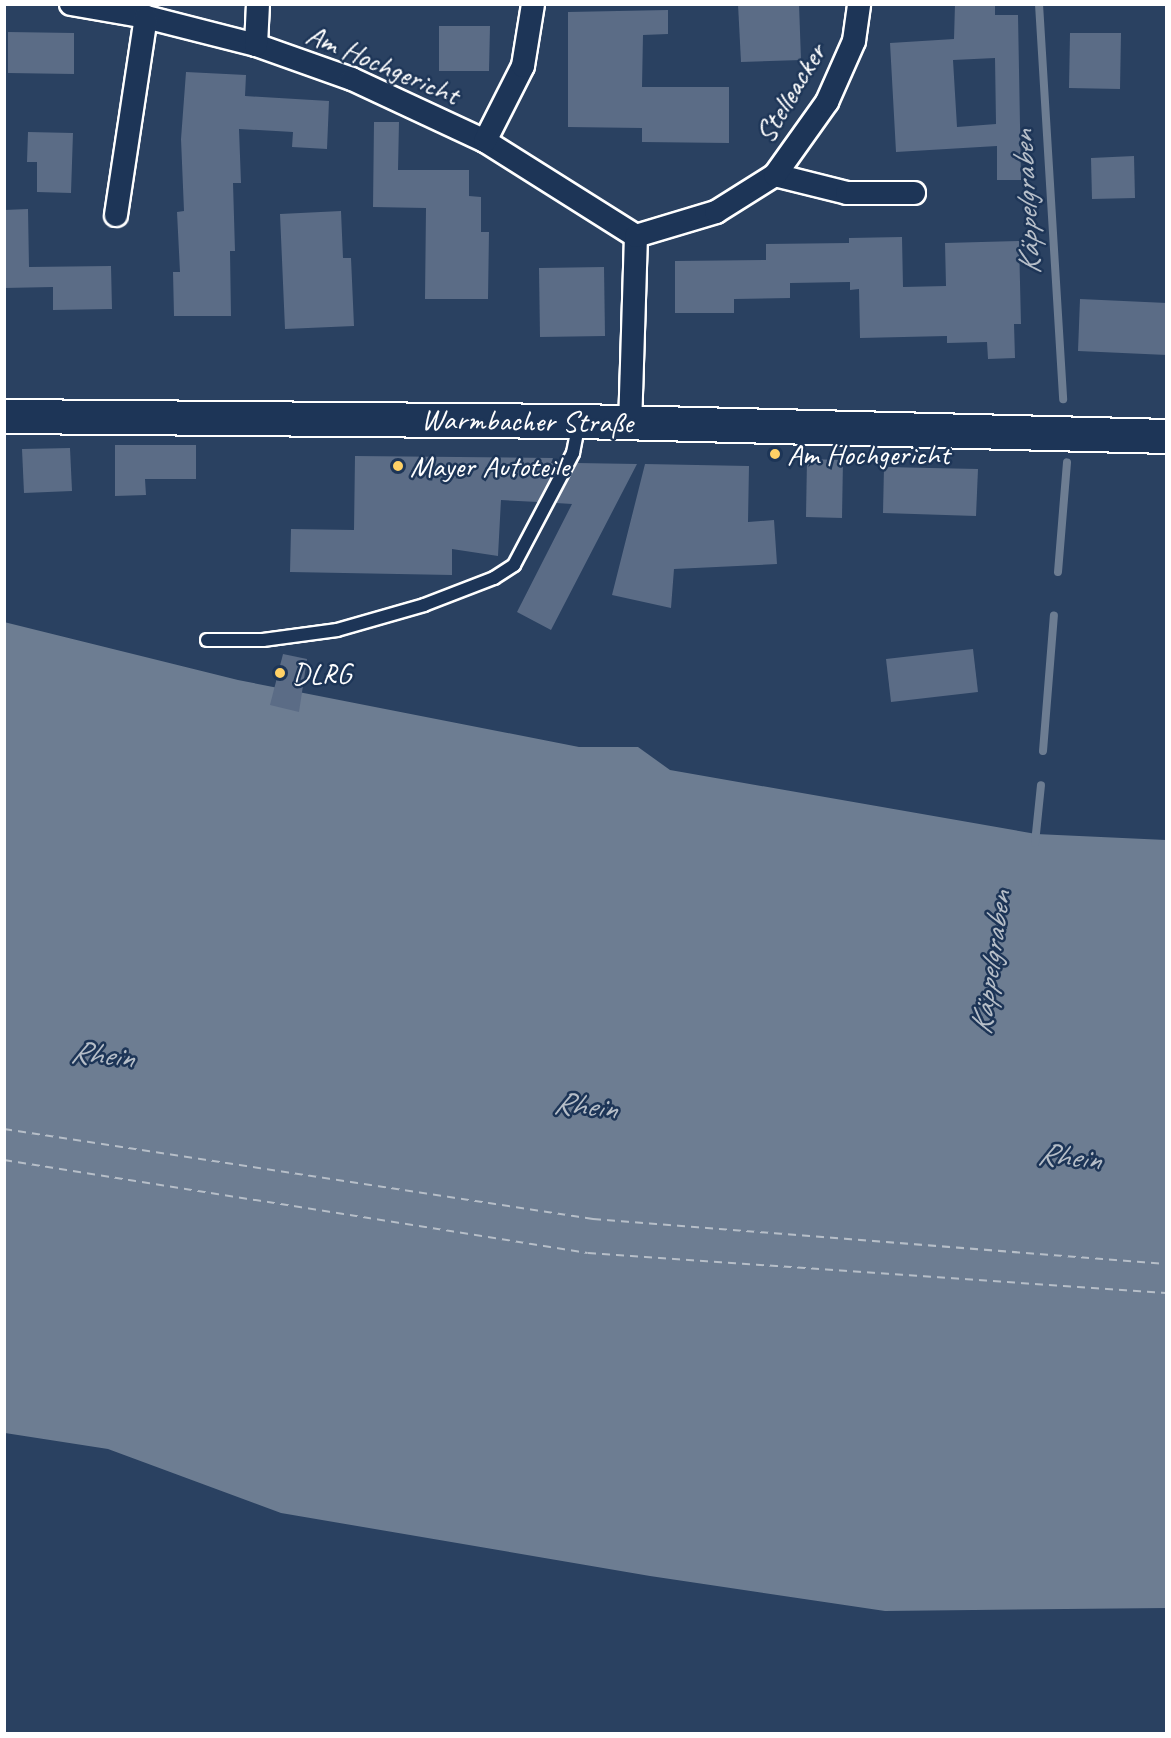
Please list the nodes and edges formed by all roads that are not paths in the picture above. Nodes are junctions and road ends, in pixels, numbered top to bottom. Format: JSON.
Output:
{"nodes":[{"id":1,"x":71,"y":4,"type":"edge"},
{"id":2,"x":258,"y":4,"type":"edge"},
{"id":3,"x":533,"y":4,"type":"edge"},
{"id":4,"x":859,"y":4,"type":"edge"},
{"id":5,"x":146,"y":17,"type":"junction"},
{"id":6,"x":256,"y":45,"type":"junction"},
{"id":7,"x":485,"y":141,"type":"junction"},
{"id":8,"x":775,"y":175,"type":"junction"},
{"id":9,"x":914,"y":193,"type":"dead end"},
{"id":10,"x":116,"y":215,"type":"dead end"},
{"id":11,"x":636,"y":236,"type":"junction"},
{"id":12,"x":4,"y":416,"type":"edge"},
{"id":13,"x":579,"y":421,"type":"junction"},
{"id":14,"x":630,"y":423,"type":"junction"},
{"id":15,"x":1167,"y":436,"type":"edge"},
{"id":16,"x":207,"y":640,"type":"dead end"}],
"edges":[{"from":1,"to":5,"type":"street","name":"Am Hochgericht"},
{"from":2,"to":6,"type":"street"},
{"from":3,"to":7,"type":"street","name":"Am Hochgericht"},
{"from":4,"to":8,"type":"street","name":"Stelleacker"},
{"from":5,"to":6,"type":"street","name":"Am Hochgericht"},
{"from":5,"to":10,"type":"street"},
{"from":6,"to":7,"type":"street","name":"Am Hochgericht"},
{"from":7,"to":11,"type":"street","name":"Am Hochgericht"},
{"from":8,"to":9,"type":"street","name":"Stelleacker"},
{"from":8,"to":11,"type":"street","name":"Stelleacker"},
{"from":11,"to":14,"type":"street"},
{"from":12,"to":13,"type":"main road","name":"Warmbacher Straße"},
{"from":13,"to":14,"type":"main road","name":"Warmbacher Straße"},
{"from":13,"to":16,"type":"lane"},
{"from":14,"to":15,"type":"main road","name":"Warmbacher Straße"}]}
